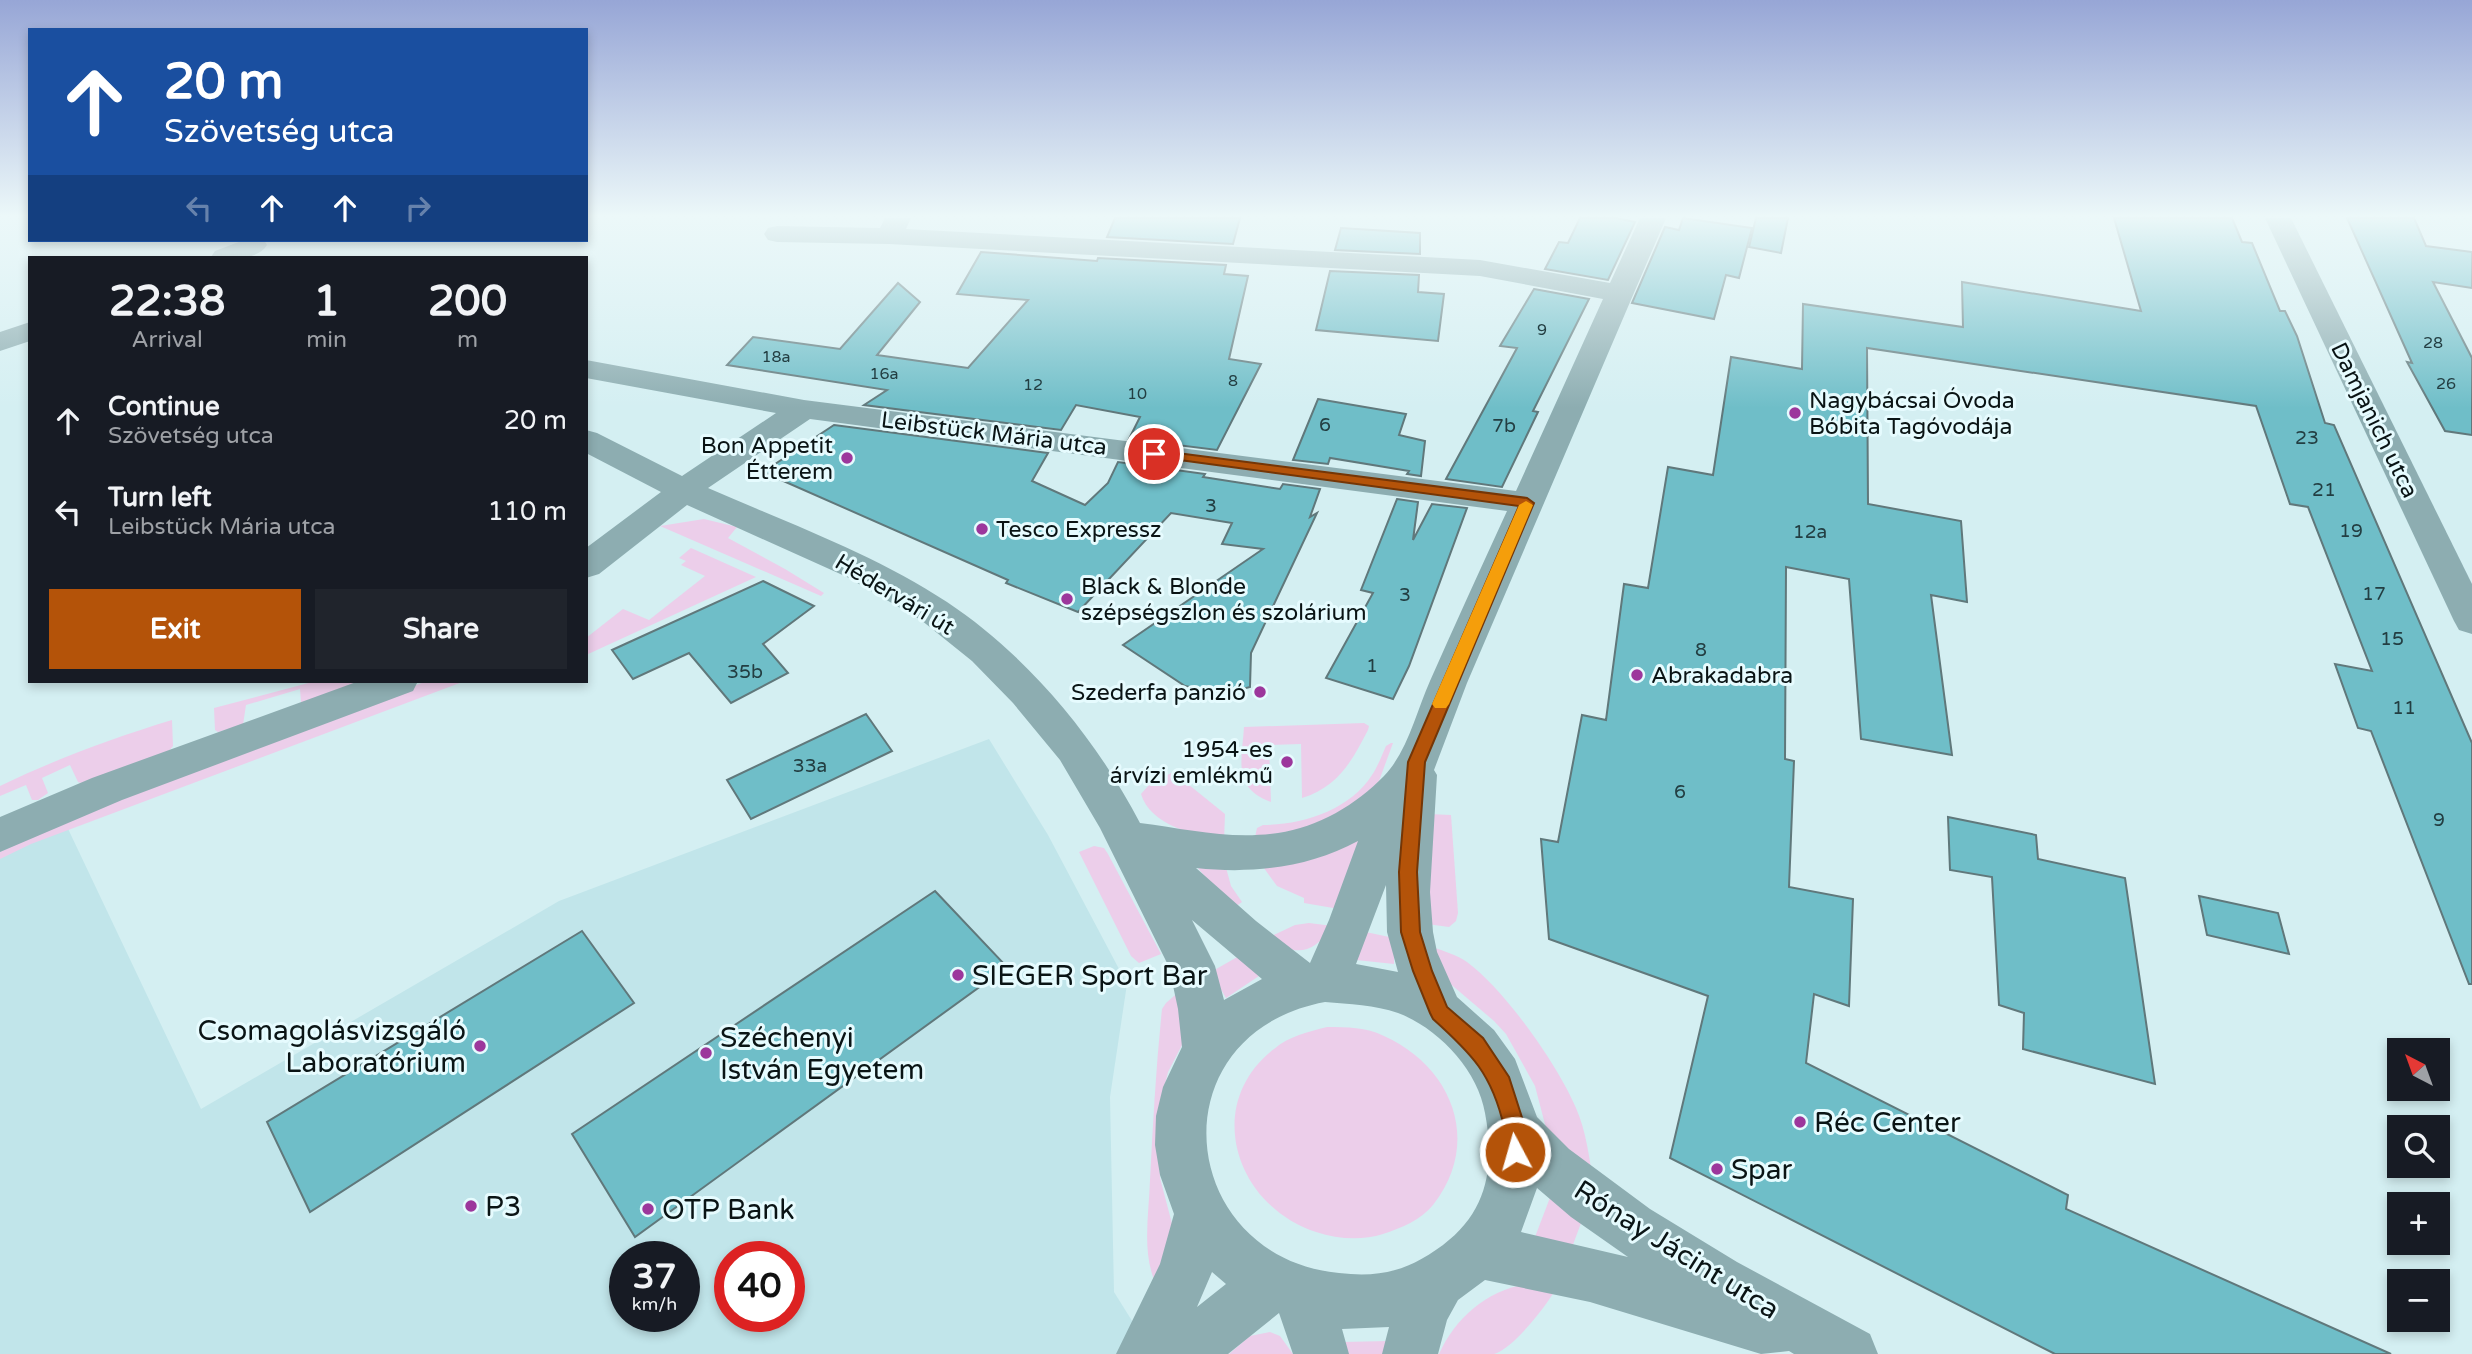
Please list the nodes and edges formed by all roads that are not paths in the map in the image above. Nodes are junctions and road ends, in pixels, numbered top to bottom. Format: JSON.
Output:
{"nodes":[{"id":1,"x":1553,"y":281,"type":"edge"},
{"id":2,"x":1624,"y":281,"type":"edge"},
{"id":3,"x":2308,"y":281,"type":"edge"},
{"id":4,"x":1619,"y":293,"type":"junction"},
{"id":5,"x":28,"y":332,"type":"edge"},
{"id":6,"x":0,"y":342,"type":"edge"},
{"id":7,"x":588,"y":369,"type":"edge"},
{"id":8,"x":804,"y":409,"type":"junction"},
{"id":9,"x":588,"y":441,"type":"edge"},
{"id":10,"x":683,"y":490,"type":"junction"},
{"id":11,"x":1527,"y":503,"type":"junction"},
{"id":12,"x":588,"y":564,"type":"edge"},
{"id":13,"x":2472,"y":621,"type":"edge"},
{"id":14,"x":394,"y":683,"type":"edge"},
{"id":15,"x":1407,"y":775,"type":"junction"},
{"id":16,"x":1130,"y":830,"type":"junction"},
{"id":17,"x":0,"y":835,"type":"edge"},
{"id":18,"x":1315,"y":983,"type":"junction"},
{"id":19,"x":1440,"y":1013,"type":"junction"},
{"id":20,"x":1206,"y":1049,"type":"junction"},
{"id":21,"x":1516,"y":1130,"type":"junction"},
{"id":22,"x":1200,"y":1214,"type":"junction"},
{"id":23,"x":1457,"y":1267,"type":"junction"},
{"id":24,"x":1287,"y":1289,"type":"junction"},
{"id":25,"x":1144,"y":1354,"type":"edge"},
{"id":26,"x":1185,"y":1354,"type":"edge"},
{"id":27,"x":1321,"y":1354,"type":"edge"},
{"id":28,"x":1410,"y":1354,"type":"edge"},
{"id":29,"x":1849,"y":1354,"type":"edge"}],
"edges":[{"from":1,"to":4,"type":"street"},
{"from":2,"to":4,"type":"street"},
{"from":3,"to":13,"type":"street","name":"Damjanich utca"},
{"from":4,"to":11,"type":"street"},
{"from":5,"to":6,"type":"street"},
{"from":7,"to":8,"type":"street","name":"Leibstück Mária utca"},
{"from":8,"to":10,"type":"street"},
{"from":8,"to":11,"type":"street","name":"Leibstück Mária utca"},
{"from":9,"to":10,"type":"street","name":"Hédervári út"},
{"from":10,"to":12,"type":"street"},
{"from":10,"to":16,"type":"street","name":"Hédervári út"},
{"from":11,"to":15,"type":"street"},
{"from":14,"to":17,"type":"street"},
{"from":15,"to":16,"type":"street"},
{"from":15,"to":18,"type":"street"},
{"from":15,"to":19,"type":"street"},
{"from":16,"to":18,"type":"street","name":"Hédervári út"},
{"from":16,"to":20,"type":"street","name":"Hédervári út"},
{"from":18,"to":19,"type":"street"},
{"from":18,"to":20,"type":"street"},
{"from":19,"to":21,"type":"street"},
{"from":20,"to":22,"type":"street"},
{"from":21,"to":23,"type":"street"},
{"from":21,"to":29,"type":"street","name":"Rónay Jácint utca"},
{"from":22,"to":24,"type":"street"},
{"from":22,"to":25,"type":"street"},
{"from":23,"to":24,"type":"street"},
{"from":23,"to":28,"type":"street"},
{"from":23,"to":29,"type":"street","name":"Rónay Jácint utca"},
{"from":24,"to":26,"type":"street"},
{"from":24,"to":27,"type":"street"}]}
